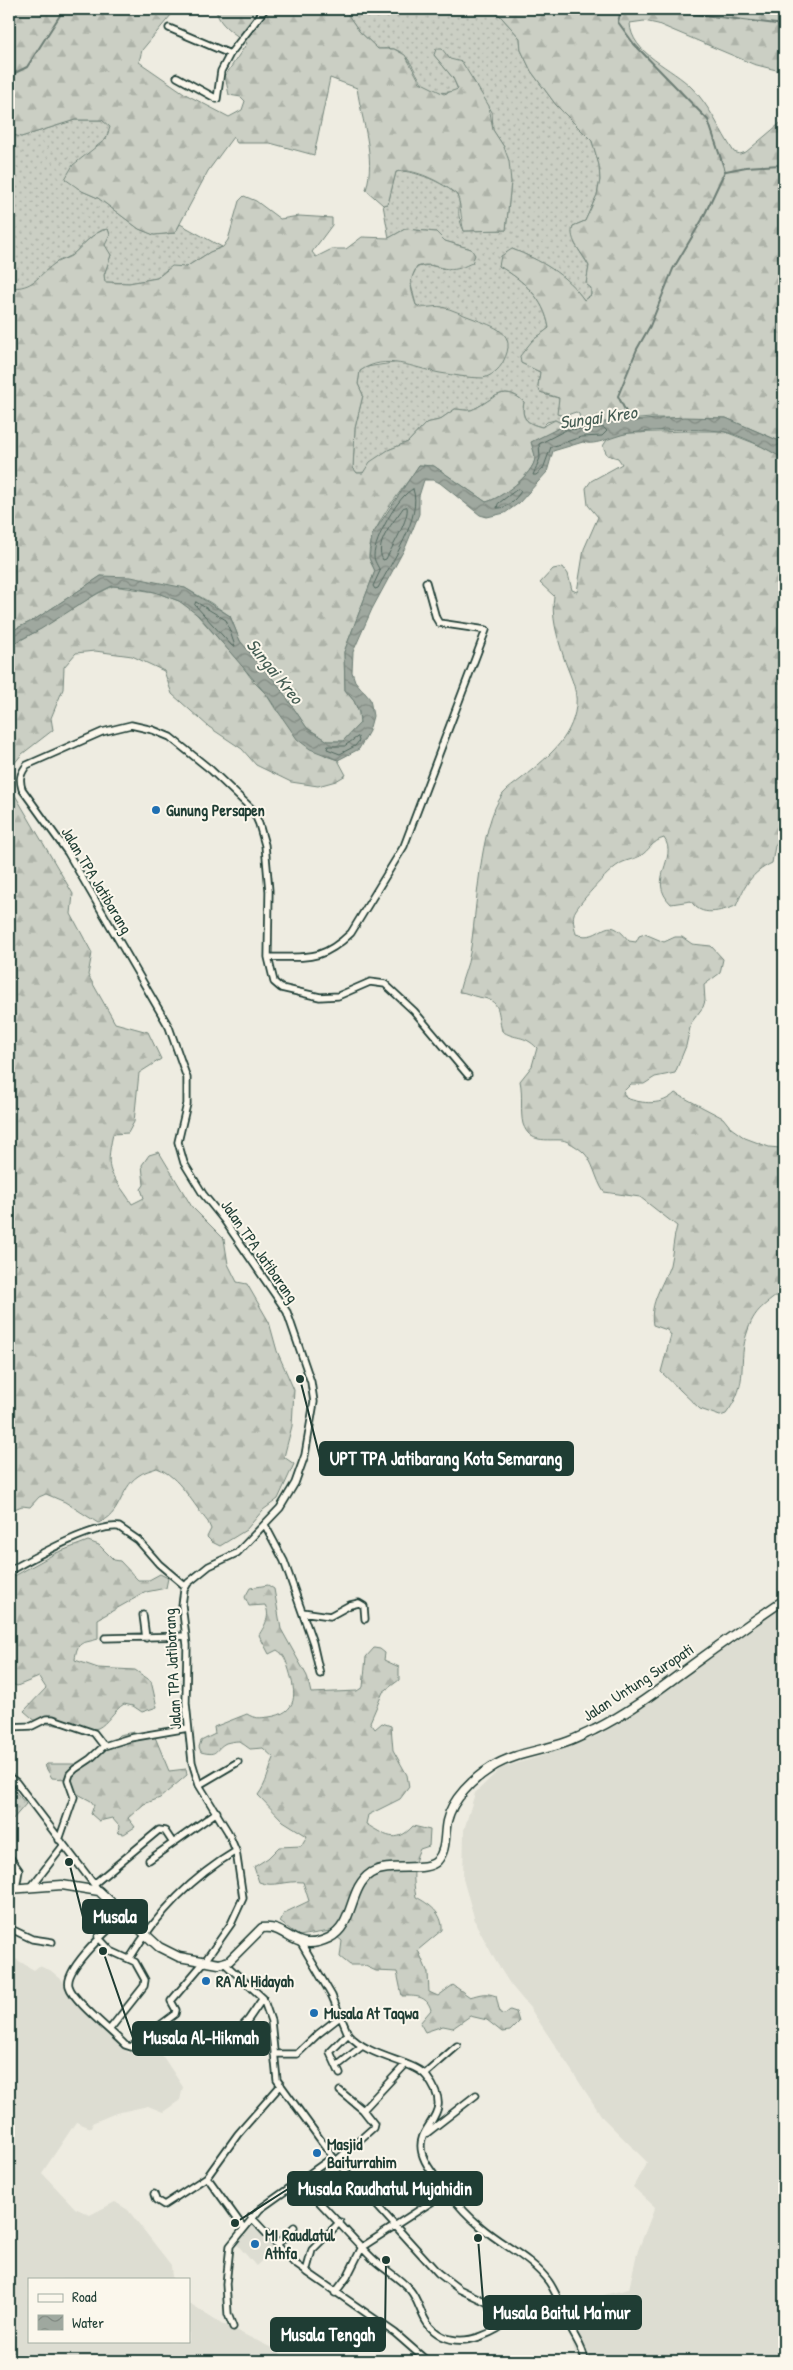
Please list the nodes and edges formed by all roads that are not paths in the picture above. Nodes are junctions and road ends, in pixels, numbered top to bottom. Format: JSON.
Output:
{"nodes":[{"id":1,"x":265,"y":9,"type":"edge"},
{"id":2,"x":169,"y":28,"type":"dead end"},
{"id":3,"x":230,"y":54,"type":"junction"},
{"id":4,"x":177,"y":77,"type":"dead end"},
{"id":5,"x":426,"y":582,"type":"dead end"},
{"id":6,"x":268,"y":957,"type":"junction"},
{"id":7,"x":468,"y":1075,"type":"dead end"},
{"id":8,"x":265,"y":1526,"type":"junction"},
{"id":9,"x":9,"y":1571,"type":"edge"},
{"id":10,"x":185,"y":1586,"type":"junction"},
{"id":11,"x":784,"y":1600,"type":"edge"},
{"id":12,"x":302,"y":1612,"type":"junction"},
{"id":13,"x":143,"y":1615,"type":"dead end"},
{"id":14,"x":365,"y":1619,"type":"dead end"},
{"id":15,"x":186,"y":1636,"type":"junction"},
{"id":16,"x":105,"y":1638,"type":"dead end"},
{"id":17,"x":146,"y":1638,"type":"junction"},
{"id":18,"x":320,"y":1674,"type":"dead end"},
{"id":19,"x":9,"y":1727,"type":"edge"},
{"id":20,"x":188,"y":1728,"type":"junction"},
{"id":21,"x":104,"y":1746,"type":"junction"},
{"id":22,"x":238,"y":1762,"type":"dead end"},
{"id":23,"x":9,"y":1777,"type":"edge"},
{"id":24,"x":199,"y":1786,"type":"junction"},
{"id":25,"x":217,"y":1812,"type":"junction"},
{"id":26,"x":58,"y":1840,"type":"junction"},
{"id":27,"x":173,"y":1843,"type":"junction"},
{"id":28,"x":63,"y":1846,"type":"junction"},
{"id":29,"x":236,"y":1851,"type":"junction"},
{"id":30,"x":9,"y":1856,"type":"edge"},
{"id":31,"x":149,"y":1860,"type":"dead end"},
{"id":32,"x":32,"y":1886,"type":"junction"},
{"id":33,"x":12,"y":1888,"type":"edge"},
{"id":34,"x":96,"y":1888,"type":"junction"},
{"id":35,"x":125,"y":1915,"type":"junction"},
{"id":36,"x":9,"y":1928,"type":"edge"},
{"id":37,"x":145,"y":1934,"type":"junction"},
{"id":38,"x":98,"y":1937,"type":"junction"},
{"id":39,"x":52,"y":1942,"type":"dead end"},
{"id":40,"x":300,"y":1943,"type":"junction"},
{"id":41,"x":130,"y":1958,"type":"junction"},
{"id":42,"x":205,"y":1961,"type":"junction"},
{"id":43,"x":224,"y":1963,"type":"junction"},
{"id":44,"x":263,"y":1998,"type":"junction"},
{"id":45,"x":341,"y":2016,"type":"junction"},
{"id":46,"x":110,"y":2029,"type":"junction"},
{"id":47,"x":348,"y":2034,"type":"junction"},
{"id":48,"x":457,"y":2046,"type":"dead end"},
{"id":49,"x":360,"y":2047,"type":"junction"},
{"id":50,"x":221,"y":2048,"type":"dead end"},
{"id":51,"x":274,"y":2054,"type":"junction"},
{"id":52,"x":405,"y":2065,"type":"junction"},
{"id":53,"x":337,"y":2066,"type":"junction"},
{"id":54,"x":340,"y":2074,"type":"dead end"},
{"id":55,"x":425,"y":2074,"type":"junction"},
{"id":56,"x":281,"y":2085,"type":"junction"},
{"id":57,"x":340,"y":2091,"type":"dead end"},
{"id":58,"x":476,"y":2095,"type":"dead end"},
{"id":59,"x":363,"y":2110,"type":"junction"},
{"id":60,"x":425,"y":2134,"type":"junction"},
{"id":61,"x":334,"y":2159,"type":"junction"},
{"id":62,"x":207,"y":2177,"type":"junction"},
{"id":63,"x":298,"y":2180,"type":"junction"},
{"id":64,"x":448,"y":2192,"type":"junction"},
{"id":65,"x":154,"y":2194,"type":"dead end"},
{"id":66,"x":251,"y":2217,"type":"junction"},
{"id":67,"x":340,"y":2222,"type":"junction"},
{"id":68,"x":243,"y":2227,"type":"junction"},
{"id":69,"x":294,"y":2227,"type":"dead end"},
{"id":70,"x":394,"y":2227,"type":"junction"},
{"id":71,"x":277,"y":2245,"type":"junction"},
{"id":72,"x":362,"y":2247,"type":"junction"},
{"id":73,"x":306,"y":2272,"type":"junction"},
{"id":74,"x":335,"y":2293,"type":"junction"},
{"id":75,"x":564,"y":2313,"type":"junction"},
{"id":76,"x":515,"y":2316,"type":"junction"},
{"id":77,"x":233,"y":2326,"type":"dead end"},
{"id":78,"x":427,"y":2361,"type":"edge"},
{"id":79,"x":585,"y":2361,"type":"edge"}],
"edges":[{"from":1,"to":3,"type":"street"},
{"from":2,"to":3,"type":"street"},
{"from":3,"to":4,"type":"street"},
{"from":5,"to":6,"type":"street"},
{"from":6,"to":7,"type":"street"},
{"from":6,"to":8,"type":"street","name":"Jalan TPA Jatibarang"},
{"from":8,"to":10,"type":"street","name":"Jalan TPA Jatibarang"},
{"from":8,"to":12,"type":"street"},
{"from":9,"to":10,"type":"street"},
{"from":10,"to":15,"type":"street","name":"Jalan TPA Jatibarang"},
{"from":11,"to":40,"type":"main road","name":"Jalan Untung Suropati"},
{"from":12,"to":14,"type":"street"},
{"from":12,"to":18,"type":"street"},
{"from":13,"to":17,"type":"street"},
{"from":15,"to":17,"type":"street"},
{"from":15,"to":20,"type":"street","name":"Jalan TPA Jatibarang"},
{"from":16,"to":17,"type":"street"},
{"from":19,"to":21,"type":"street"},
{"from":20,"to":21,"type":"street"},
{"from":20,"to":24,"type":"street","name":"Jalan TPA Jatibarang"},
{"from":21,"to":26,"type":"street"},
{"from":22,"to":24,"type":"street"},
{"from":23,"to":26,"type":"street"},
{"from":24,"to":25,"type":"street","name":"Jalan TPA Jatibarang"},
{"from":25,"to":27,"type":"street"},
{"from":25,"to":29,"type":"street","name":"Jalan TPA Jatibarang"},
{"from":26,"to":28,"type":"street"},
{"from":27,"to":31,"type":"street"},
{"from":27,"to":34,"type":"street"},
{"from":28,"to":32,"type":"street"},
{"from":28,"to":34,"type":"street"},
{"from":29,"to":37,"type":"street"},
{"from":29,"to":42,"type":"street","name":"Jalan TPA Jatibarang"},
{"from":30,"to":33,"type":"street"},
{"from":32,"to":33,"type":"main road"},
{"from":32,"to":34,"type":"main road"},
{"from":34,"to":35,"type":"main road"},
{"from":35,"to":37,"type":"main road"},
{"from":35,"to":38,"type":"street"},
{"from":36,"to":39,"type":"street"},
{"from":37,"to":41,"type":"street"},
{"from":37,"to":42,"type":"main road"},
{"from":38,"to":41,"type":"street"},
{"from":38,"to":46,"type":"street"},
{"from":40,"to":43,"type":"main road"},
{"from":40,"to":45,"type":"street"},
{"from":41,"to":46,"type":"street"},
{"from":42,"to":43,"type":"main road"},
{"from":42,"to":46,"type":"street","name":"Jalan TPA Jatibarang"},
{"from":43,"to":44,"type":"street"},
{"from":44,"to":50,"type":"street"},
{"from":44,"to":51,"type":"street"},
{"from":45,"to":47,"type":"street"},
{"from":45,"to":51,"type":"street"},
{"from":47,"to":49,"type":"street"},
{"from":47,"to":53,"type":"street"},
{"from":48,"to":55,"type":"street"},
{"from":49,"to":52,"type":"street"},
{"from":49,"to":53,"type":"street"},
{"from":51,"to":56,"type":"street"},
{"from":52,"to":55,"type":"street"},
{"from":52,"to":59,"type":"street"},
{"from":53,"to":54,"type":"street"},
{"from":55,"to":60,"type":"street"},
{"from":56,"to":61,"type":"street"},
{"from":56,"to":62,"type":"street"},
{"from":57,"to":59,"type":"street"},
{"from":58,"to":60,"type":"street"},
{"from":59,"to":61,"type":"street"},
{"from":60,"to":64,"type":"street"},
{"from":61,"to":63,"type":"street"},
{"from":61,"to":70,"type":"street"},
{"from":62,"to":65,"type":"street"},
{"from":62,"to":68,"type":"street"},
{"from":63,"to":66,"type":"street"},
{"from":63,"to":67,"type":"street"},
{"from":64,"to":70,"type":"street"},
{"from":64,"to":75,"type":"street"},
{"from":66,"to":68,"type":"street"},
{"from":66,"to":71,"type":"street"},
{"from":67,"to":72,"type":"street"},
{"from":67,"to":73,"type":"street"},
{"from":68,"to":77,"type":"street"},
{"from":69,"to":71,"type":"street"},
{"from":70,"to":72,"type":"street"},
{"from":70,"to":76,"type":"street"},
{"from":71,"to":73,"type":"street"},
{"from":72,"to":74,"type":"street"},
{"from":72,"to":76,"type":"street"},
{"from":73,"to":74,"type":"street"},
{"from":74,"to":78,"type":"street"},
{"from":75,"to":76,"type":"street"},
{"from":75,"to":79,"type":"street"}]}
